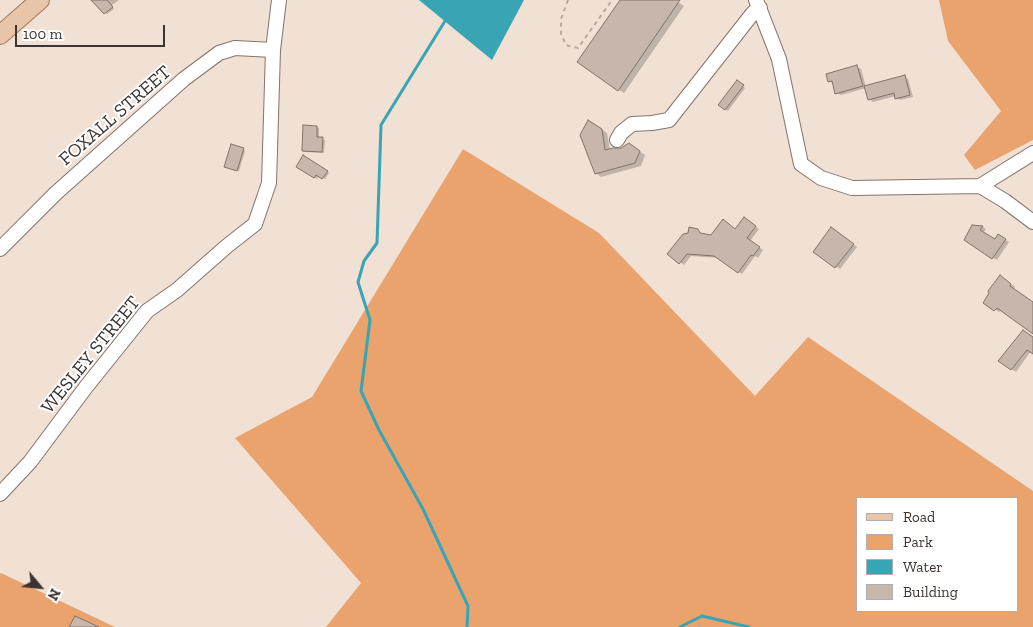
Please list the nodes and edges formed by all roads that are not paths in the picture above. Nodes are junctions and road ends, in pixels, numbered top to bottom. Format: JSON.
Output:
{"nodes":[{"id":1,"x":40,"y":0,"type":"edge"},
{"id":2,"x":279,"y":0,"type":"edge"},
{"id":3,"x":758,"y":4,"type":"edge"},
{"id":4,"x":0,"y":35,"type":"edge"},
{"id":5,"x":274,"y":50,"type":"junction"},
{"id":6,"x":617,"y":140,"type":"dead end"},
{"id":7,"x":1033,"y":153,"type":"edge"},
{"id":8,"x":980,"y":186,"type":"junction"},
{"id":9,"x":1033,"y":222,"type":"edge"},
{"id":10,"x":0,"y":250,"type":"edge"},
{"id":11,"x":0,"y":494,"type":"edge"}],
"edges":[{"from":1,"to":4,"type":"main road"},
{"from":2,"to":5,"type":"street","name":"WESLEY STREET"},
{"from":3,"to":6,"type":"street"},
{"from":3,"to":8,"type":"street"},
{"from":5,"to":10,"type":"street","name":"FOXALL STREET"},
{"from":5,"to":11,"type":"street","name":"WESLEY STREET"},
{"from":7,"to":8,"type":"street"},
{"from":8,"to":9,"type":"street"}]}
